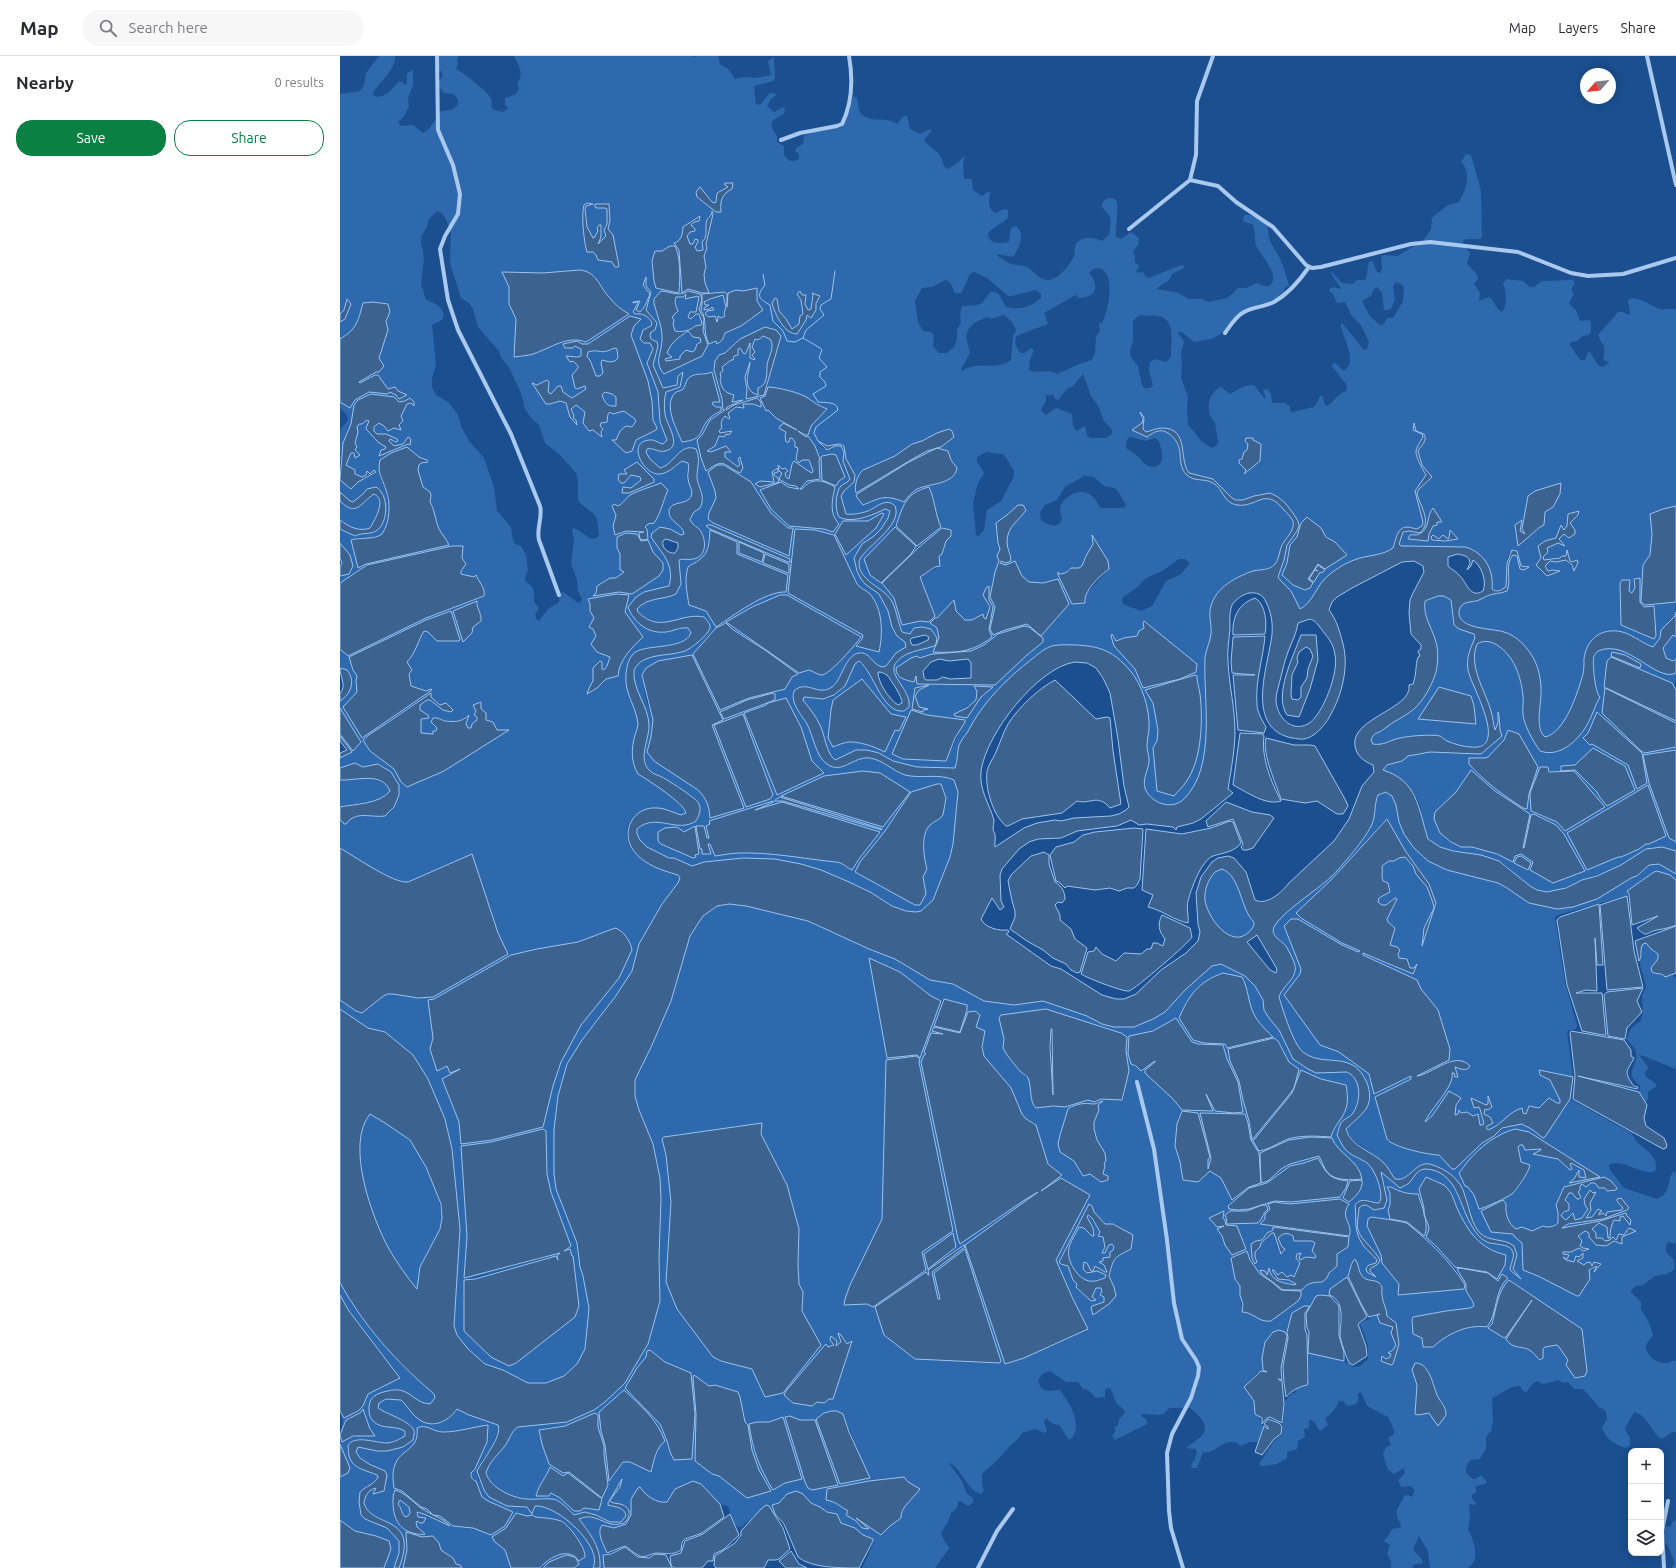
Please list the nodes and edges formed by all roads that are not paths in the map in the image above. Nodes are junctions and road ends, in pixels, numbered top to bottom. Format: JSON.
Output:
{"nodes":[{"id":1,"x":438,"y":56,"type":"edge"},
{"id":2,"x":849,"y":56,"type":"edge"},
{"id":3,"x":1213,"y":56,"type":"edge"},
{"id":4,"x":1647,"y":56,"type":"edge"},
{"id":5,"x":782,"y":140,"type":"dead end"},
{"id":6,"x":1190,"y":180,"type":"junction"},
{"id":7,"x":1676,"y":185,"type":"edge"},
{"id":8,"x":1129,"y":229,"type":"dead end"},
{"id":9,"x":1676,"y":258,"type":"edge"},
{"id":10,"x":1309,"y":267,"type":"junction"},
{"id":11,"x":1225,"y":333,"type":"dead end"},
{"id":12,"x":559,"y":595,"type":"dead end"},
{"id":13,"x":1137,"y":1082,"type":"dead end"},
{"id":14,"x":1668,"y":1501,"type":"dead end"},
{"id":15,"x":1013,"y":1509,"type":"dead end"},
{"id":16,"x":978,"y":1568,"type":"edge"},
{"id":17,"x":1183,"y":1568,"type":"edge"},
{"id":18,"x":1664,"y":1568,"type":"edge"}],
"edges":[{"from":1,"to":12,"type":"street"},
{"from":2,"to":5,"type":"street"},
{"from":3,"to":6,"type":"street"},
{"from":4,"to":7,"type":"street"},
{"from":6,"to":8,"type":"street"},
{"from":6,"to":10,"type":"street"},
{"from":9,"to":10,"type":"street"},
{"from":10,"to":11,"type":"street"},
{"from":13,"to":17,"type":"street"},
{"from":14,"to":18,"type":"street"},
{"from":15,"to":16,"type":"street"}]}
